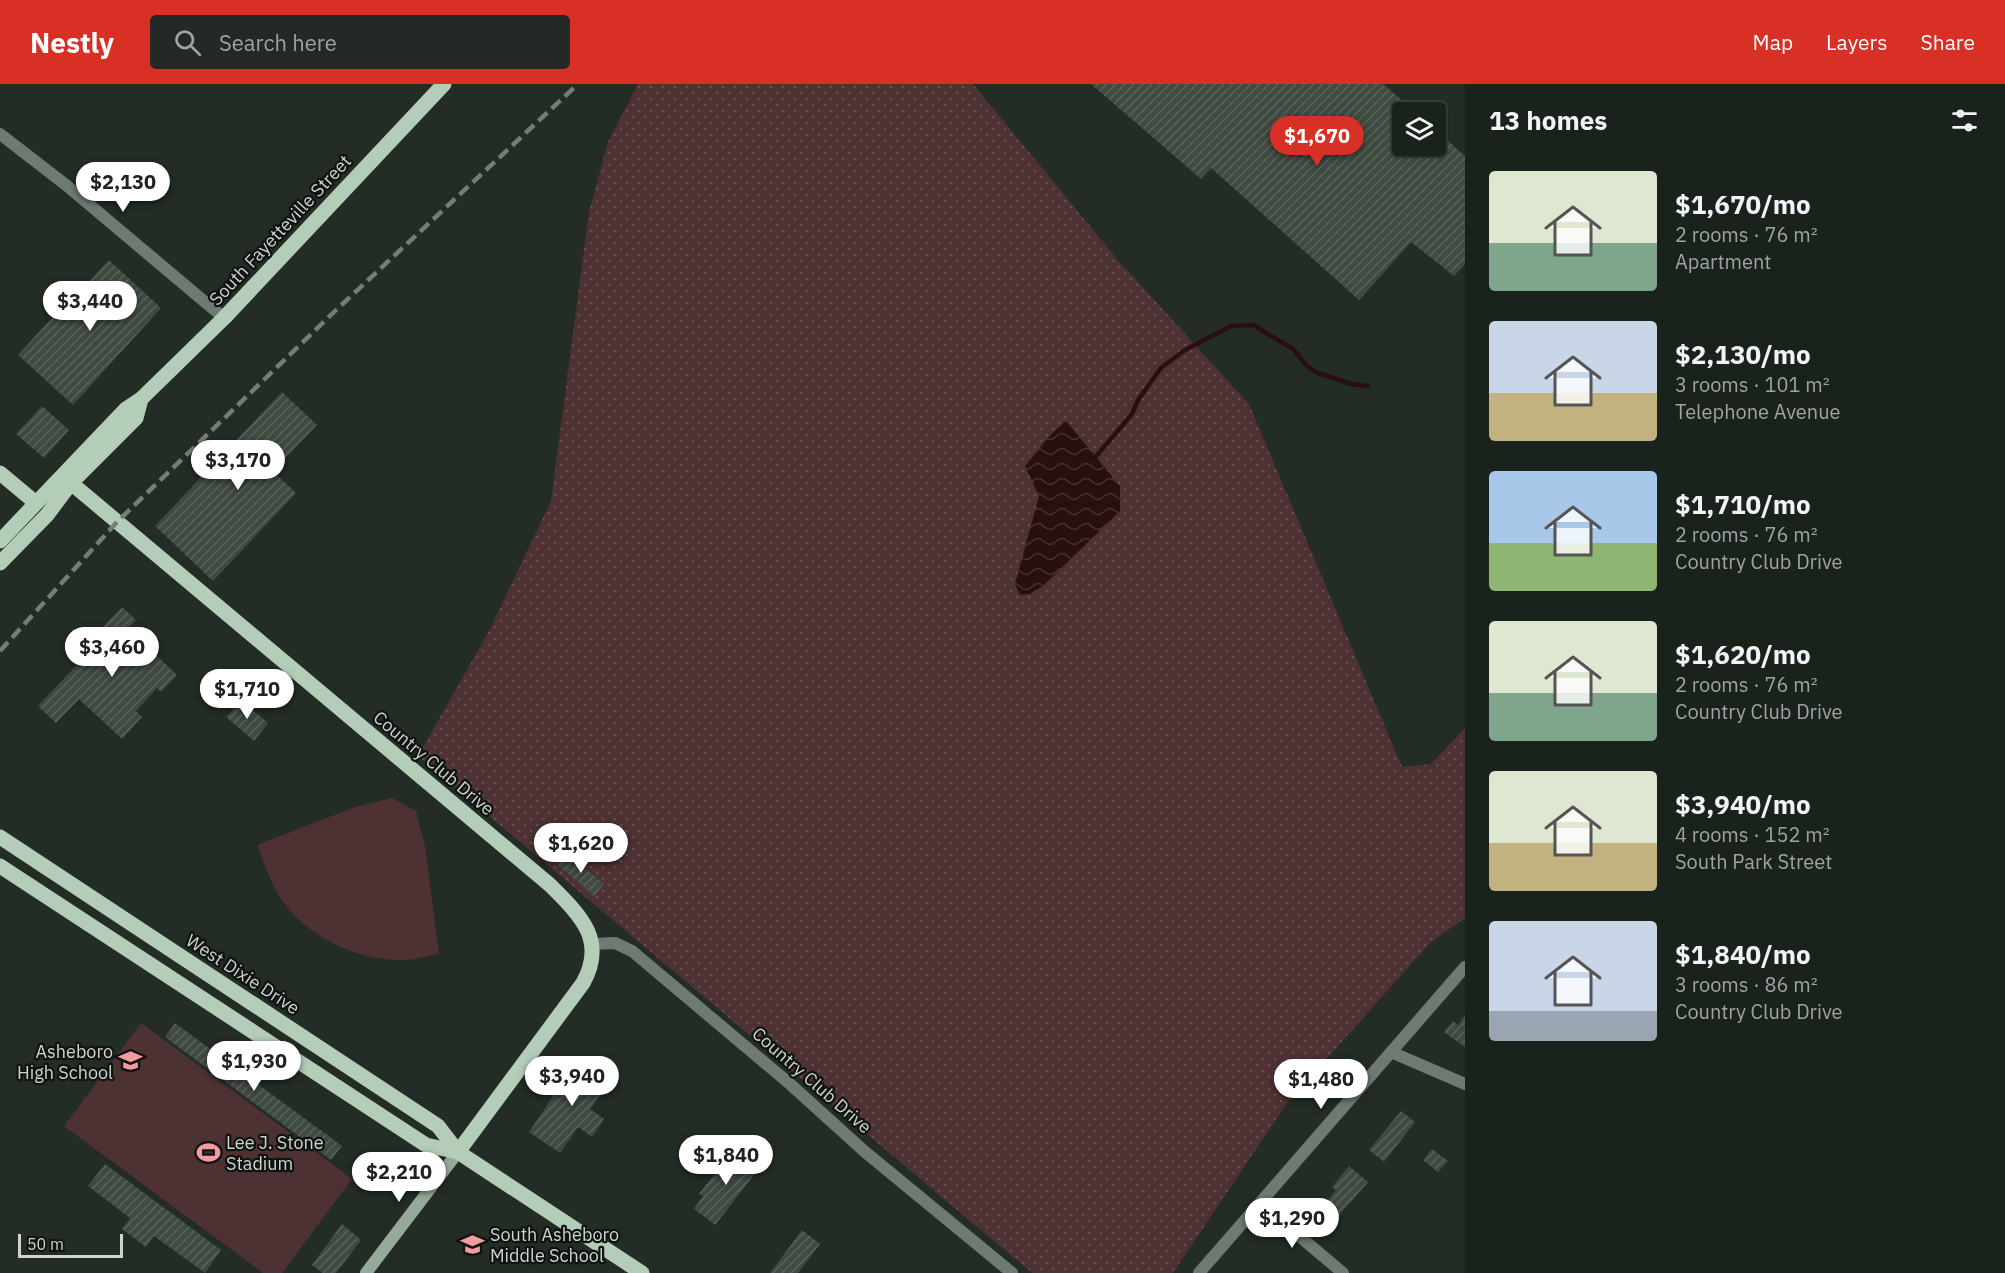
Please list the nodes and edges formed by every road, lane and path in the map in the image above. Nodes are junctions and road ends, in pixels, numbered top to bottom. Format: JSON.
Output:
{"nodes":[{"id":1,"x":444,"y":84,"type":"edge"},
{"id":2,"x":0,"y":134,"type":"edge"},
{"id":3,"x":224,"y":318,"type":"junction"},
{"id":4,"x":141,"y":399,"type":"junction"},
{"id":5,"x":0,"y":473,"type":"edge"},
{"id":6,"x":71,"y":483,"type":"junction"},
{"id":7,"x":36,"y":503,"type":"junction"},
{"id":8,"x":0,"y":541,"type":"edge"},
{"id":9,"x":0,"y":563,"type":"edge"},
{"id":10,"x":0,"y":837,"type":"edge"},
{"id":11,"x":0,"y":866,"type":"edge"},
{"id":12,"x":592,"y":944,"type":"junction"},
{"id":13,"x":1465,"y":967,"type":"edge"},
{"id":14,"x":1391,"y":1052,"type":"junction"},
{"id":15,"x":1465,"y":1084,"type":"edge"},
{"id":16,"x":458,"y":1152,"type":"junction"},
{"id":17,"x":1260,"y":1203,"type":"junction"},
{"id":18,"x":366,"y":1273,"type":"edge"},
{"id":19,"x":642,"y":1273,"type":"edge"},
{"id":20,"x":1012,"y":1273,"type":"edge"},
{"id":21,"x":1199,"y":1273,"type":"edge"},
{"id":22,"x":1343,"y":1273,"type":"edge"}],
"edges":[{"from":1,"to":3,"type":"main road","name":"South Fayetteville Street"},
{"from":2,"to":3,"type":"street"},
{"from":3,"to":4,"type":"main road","name":"South Fayetteville Street"},
{"from":4,"to":6,"type":"main road","name":"South Fayetteville Street"},
{"from":4,"to":7,"type":"main road","name":"South Fayetteville Street"},
{"from":5,"to":7,"type":"main road"},
{"from":6,"to":9,"type":"main road","name":"South Fayetteville Street"},
{"from":6,"to":12,"type":"main road","name":"Country Club Drive"},
{"from":7,"to":8,"type":"main road","name":"South Fayetteville Street"},
{"from":10,"to":16,"type":"main road","name":"West Dixie Drive"},
{"from":11,"to":16,"type":"main road","name":"West Dixie Drive"},
{"from":12,"to":16,"type":"main road"},
{"from":12,"to":20,"type":"street","name":"Country Club Drive"},
{"from":13,"to":14,"type":"street"},
{"from":14,"to":15,"type":"street"},
{"from":14,"to":17,"type":"street"},
{"from":16,"to":18,"type":"main road"},
{"from":16,"to":19,"type":"main road","name":"West Dixie Drive"},
{"from":17,"to":21,"type":"street"},
{"from":17,"to":22,"type":"street"}]}
